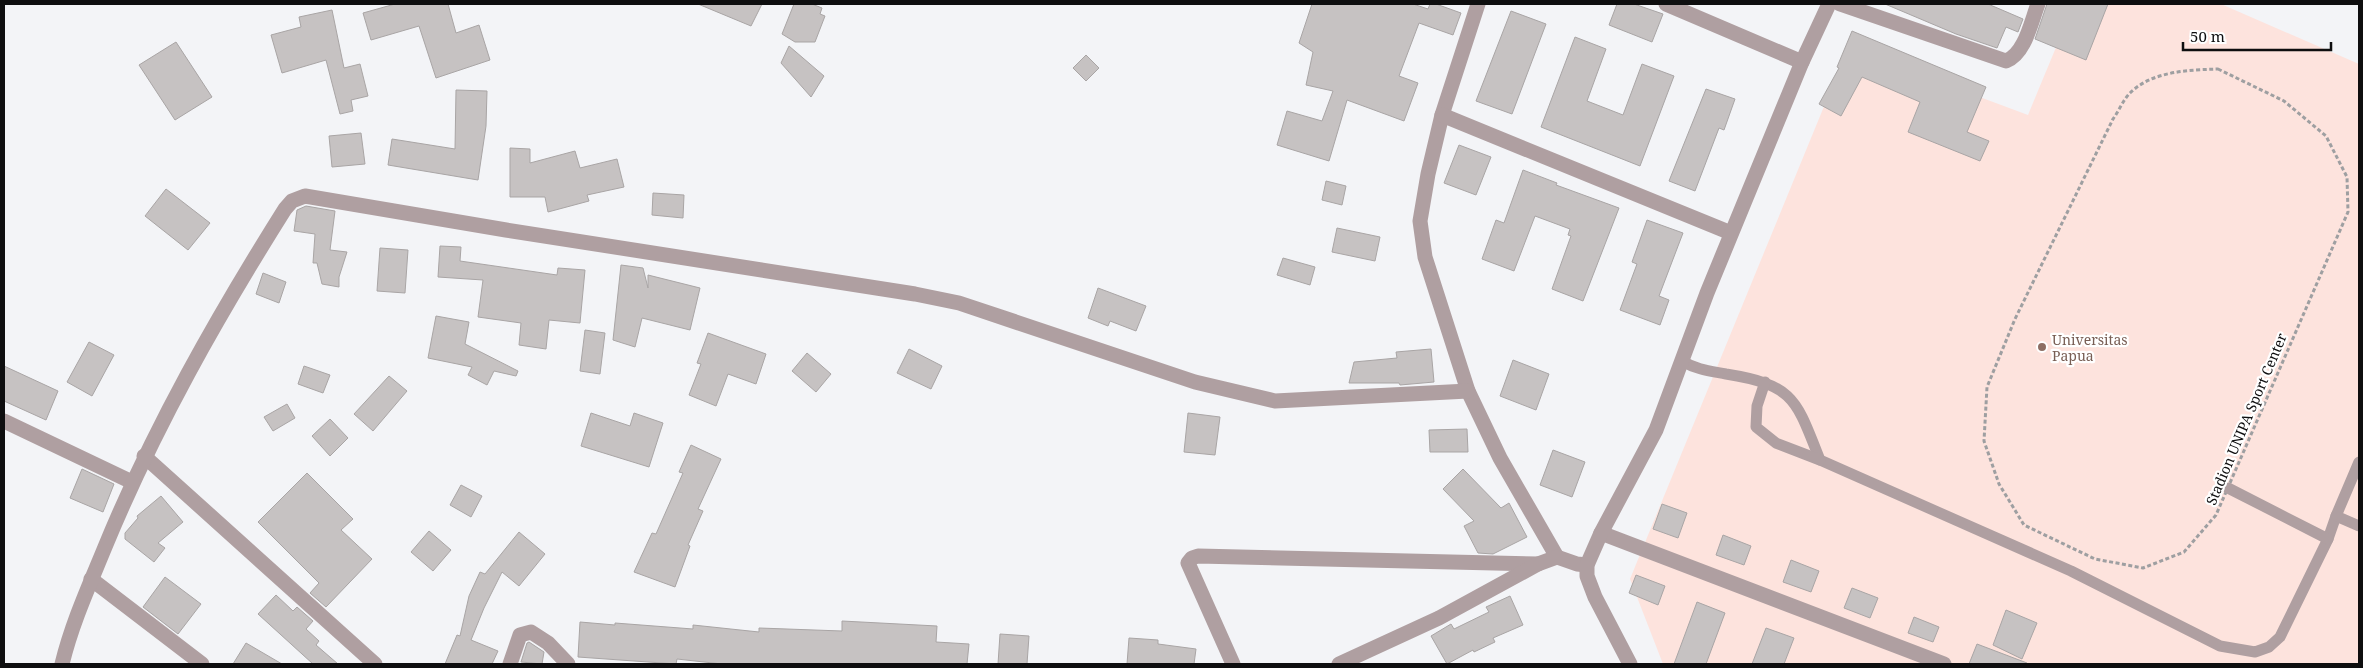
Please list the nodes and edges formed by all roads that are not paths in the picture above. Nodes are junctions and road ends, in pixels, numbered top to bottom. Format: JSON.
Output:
{"nodes":[{"id":1,"x":1478,"y":4,"type":"edge"},
{"id":2,"x":1666,"y":4,"type":"edge"},
{"id":3,"x":1829,"y":4,"type":"edge"},
{"id":4,"x":1840,"y":4,"type":"edge"},
{"id":5,"x":2038,"y":4,"type":"edge"},
{"id":6,"x":1802,"y":62,"type":"junction"},
{"id":7,"x":1442,"y":115,"type":"junction"},
{"id":8,"x":1731,"y":233,"type":"junction"},
{"id":9,"x":1682,"y":361,"type":"junction"},
{"id":10,"x":1765,"y":382,"type":"junction"},
{"id":11,"x":1468,"y":391,"type":"junction"},
{"id":12,"x":4,"y":421,"type":"edge"},
{"id":13,"x":144,"y":456,"type":"junction"},
{"id":14,"x":1820,"y":460,"type":"junction"},
{"id":15,"x":2359,"y":462,"type":"edge"},
{"id":16,"x":132,"y":482,"type":"junction"},
{"id":17,"x":2228,"y":488,"type":"road end"},
{"id":18,"x":2336,"y":516,"type":"junction"},
{"id":19,"x":2359,"y":526,"type":"edge"},
{"id":20,"x":1601,"y":533,"type":"junction"},
{"id":21,"x":2328,"y":539,"type":"junction"},
{"id":22,"x":1557,"y":557,"type":"junction"},
{"id":23,"x":1538,"y":564,"type":"junction"},
{"id":24,"x":1587,"y":565,"type":"junction"},
{"id":25,"x":91,"y":579,"type":"junction"},
{"id":26,"x":62,"y":664,"type":"edge"},
{"id":27,"x":202,"y":664,"type":"edge"},
{"id":28,"x":375,"y":664,"type":"edge"},
{"id":29,"x":510,"y":664,"type":"edge"},
{"id":30,"x":568,"y":664,"type":"edge"},
{"id":31,"x":1233,"y":664,"type":"edge"},
{"id":32,"x":1339,"y":664,"type":"edge"},
{"id":33,"x":1630,"y":664,"type":"edge"},
{"id":34,"x":1944,"y":664,"type":"edge"}],
"edges":[{"from":1,"to":7,"type":"street"},
{"from":2,"to":6,"type":"street"},
{"from":3,"to":6,"type":"street"},
{"from":4,"to":5,"type":"street"},
{"from":6,"to":8,"type":"street"},
{"from":7,"to":8,"type":"street"},
{"from":7,"to":11,"type":"street"},
{"from":8,"to":9,"type":"street"},
{"from":9,"to":10,"type":"lane"},
{"from":9,"to":20,"type":"street"},
{"from":10,"to":14,"type":"lane"},
{"from":10,"to":14,"type":"lane"},
{"from":11,"to":13,"type":"street"},
{"from":11,"to":22,"type":"street"},
{"from":12,"to":16,"type":"street"},
{"from":13,"to":16,"type":"street"},
{"from":13,"to":28,"type":"street"},
{"from":14,"to":21,"type":"lane"},
{"from":15,"to":18,"type":"lane"},
{"from":16,"to":25,"type":"street"},
{"from":17,"to":21,"type":"lane"},
{"from":18,"to":19,"type":"lane"},
{"from":18,"to":21,"type":"lane"},
{"from":20,"to":24,"type":"street"},
{"from":20,"to":34,"type":"street"},
{"from":22,"to":23,"type":"street"},
{"from":22,"to":24,"type":"street"},
{"from":23,"to":31,"type":"street"},
{"from":23,"to":32,"type":"street"},
{"from":24,"to":33,"type":"street"},
{"from":25,"to":26,"type":"street"},
{"from":25,"to":27,"type":"street"},
{"from":29,"to":30,"type":"street"}]}
